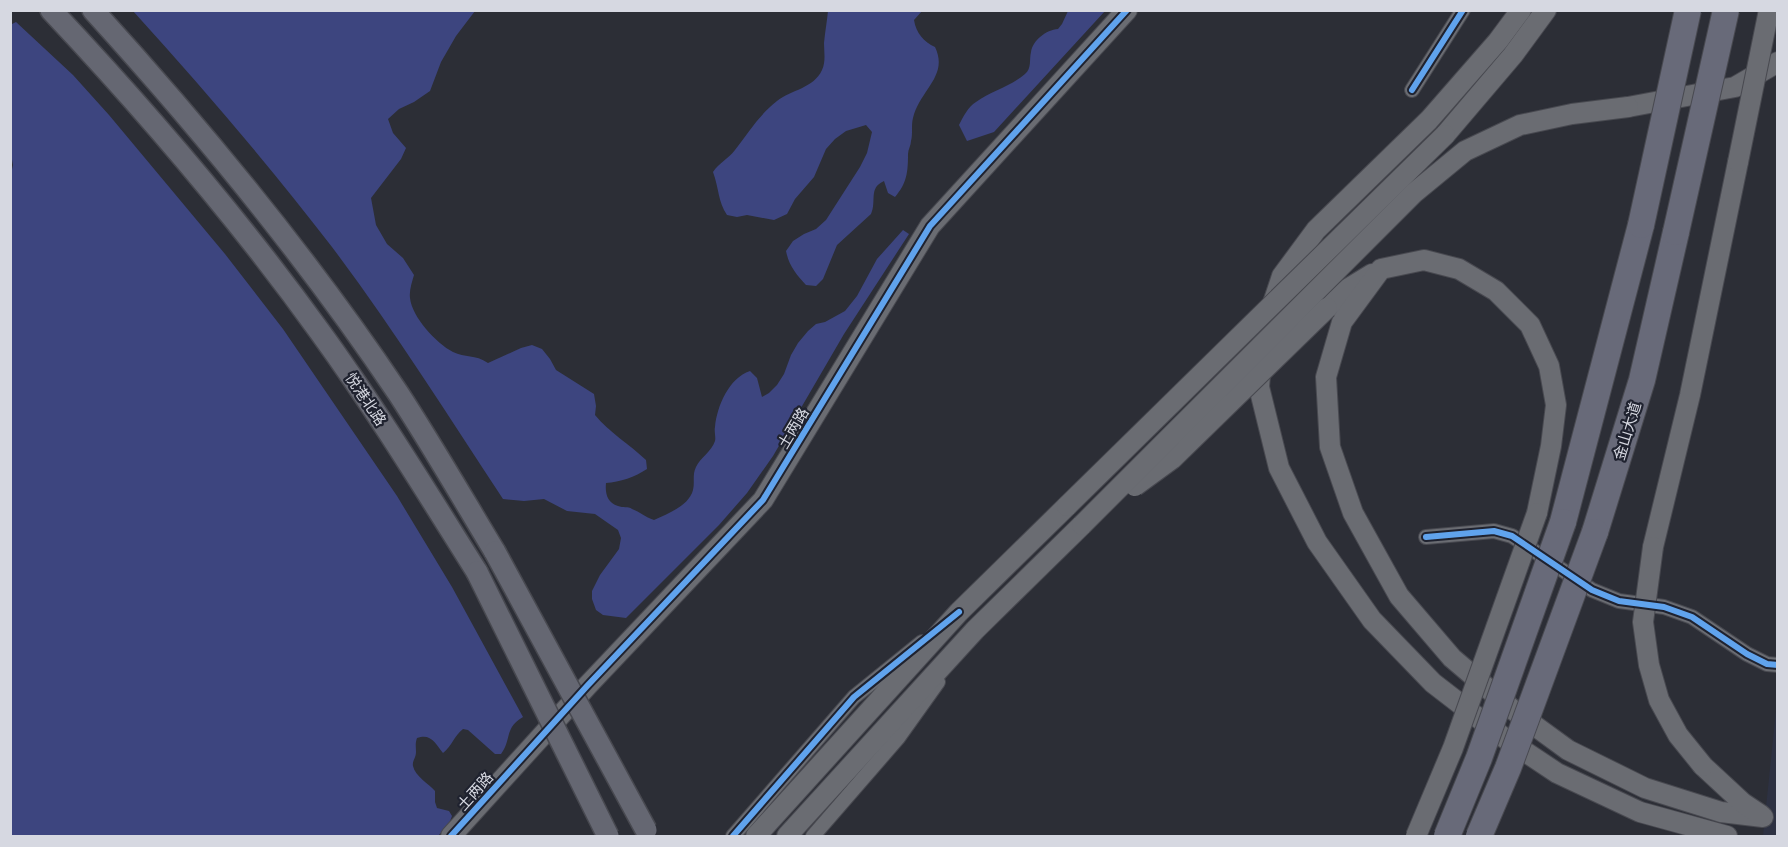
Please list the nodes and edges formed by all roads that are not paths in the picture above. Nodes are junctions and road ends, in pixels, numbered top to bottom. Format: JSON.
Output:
{"nodes":[{"id":1,"x":51,"y":10,"type":"edge"},
{"id":2,"x":93,"y":10,"type":"edge"},
{"id":3,"x":1127,"y":10,"type":"edge"},
{"id":4,"x":1463,"y":10,"type":"edge"},
{"id":5,"x":1521,"y":10,"type":"edge"},
{"id":6,"x":1546,"y":10,"type":"edge"},
{"id":7,"x":1688,"y":10,"type":"edge"},
{"id":8,"x":1726,"y":10,"type":"edge"},
{"id":9,"x":1769,"y":10,"type":"edge"},
{"id":10,"x":1778,"y":62,"type":"edge"},
{"id":11,"x":1412,"y":90,"type":"dead end"},
{"id":12,"x":1381,"y":269,"type":"junction"},
{"id":13,"x":1082,"y":525,"type":"junction"},
{"id":14,"x":1426,"y":537,"type":"dead end"},
{"id":15,"x":959,"y":612,"type":"junction"},
{"id":16,"x":975,"y":630,"type":"junction"},
{"id":17,"x":1778,"y":665,"type":"edge"},
{"id":18,"x":648,"y":833,"type":"edge"},
{"id":19,"x":1721,"y":835,"type":"edge"},
{"id":20,"x":451,"y":837,"type":"edge"},
{"id":21,"x":608,"y":837,"type":"edge"},
{"id":22,"x":733,"y":837,"type":"edge"},
{"id":23,"x":756,"y":837,"type":"edge"},
{"id":24,"x":787,"y":837,"type":"edge"},
{"id":25,"x":813,"y":837,"type":"edge"},
{"id":26,"x":1416,"y":837,"type":"edge"},
{"id":27,"x":1447,"y":837,"type":"edge"},
{"id":28,"x":1479,"y":837,"type":"edge"}],
"edges":[{"from":1,"to":21,"type":"main road","name":"悦港北路","bridge":true},
{"from":2,"to":18,"type":"main road","name":"悦港北路","bridge":true},
{"from":3,"to":20,"type":"main road","name":"土两路"},
{"from":4,"to":11,"type":"street"},
{"from":5,"to":19,"type":"main road","bridge":true},
{"from":6,"to":15,"type":"main road","bridge":true},
{"from":7,"to":27,"type":"highway","bridge":true},
{"from":8,"to":28,"type":"highway","name":"金山大道","bridge":true},
{"from":9,"to":12,"type":"main road","bridge":true},
{"from":10,"to":13,"type":"main road","bridge":true},
{"from":12,"to":13,"type":"main road","bridge":true},
{"from":12,"to":26,"type":"main road","bridge":true},
{"from":13,"to":16,"type":"main road"},
{"from":14,"to":17,"type":"street"},
{"from":15,"to":22,"type":"street"},
{"from":15,"to":23,"type":"main road"},
{"from":16,"to":24,"type":"main road"},
{"from":16,"to":25,"type":"street"}]}
